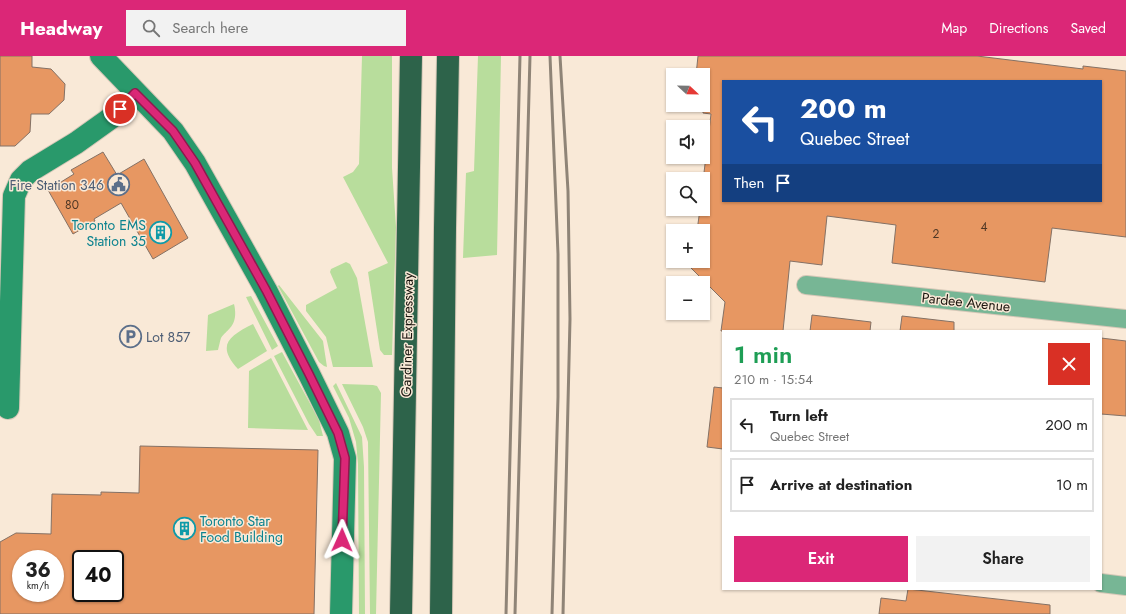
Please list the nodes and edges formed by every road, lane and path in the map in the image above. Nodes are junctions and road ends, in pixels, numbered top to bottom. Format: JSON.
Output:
{"nodes":[{"id":1,"x":101,"y":56,"type":"edge"},
{"id":2,"x":411,"y":56,"type":"edge"},
{"id":3,"x":448,"y":56,"type":"edge"},
{"id":4,"x":135,"y":93,"type":"junction"},
{"id":5,"x":806,"y":285,"type":"dead end"},
{"id":6,"x":1126,"y":319,"type":"edge"},
{"id":7,"x":8,"y":408,"type":"dead end"},
{"id":8,"x":1102,"y":583,"type":"edge"},
{"id":9,"x":1126,"y":586,"type":"edge"},
{"id":10,"x":341,"y":614,"type":"edge"},
{"id":11,"x":401,"y":614,"type":"edge"},
{"id":12,"x":442,"y":614,"type":"edge"}],
"edges":[{"from":1,"to":4,"type":"street"},
{"from":2,"to":11,"type":"highway","name":"Gardiner Expressway"},
{"from":3,"to":12,"type":"highway"},
{"from":4,"to":7,"type":"street"},
{"from":4,"to":10,"type":"street"},
{"from":5,"to":6,"type":"street","name":"Pardee Avenue"},
{"from":8,"to":9,"type":"street"}]}
